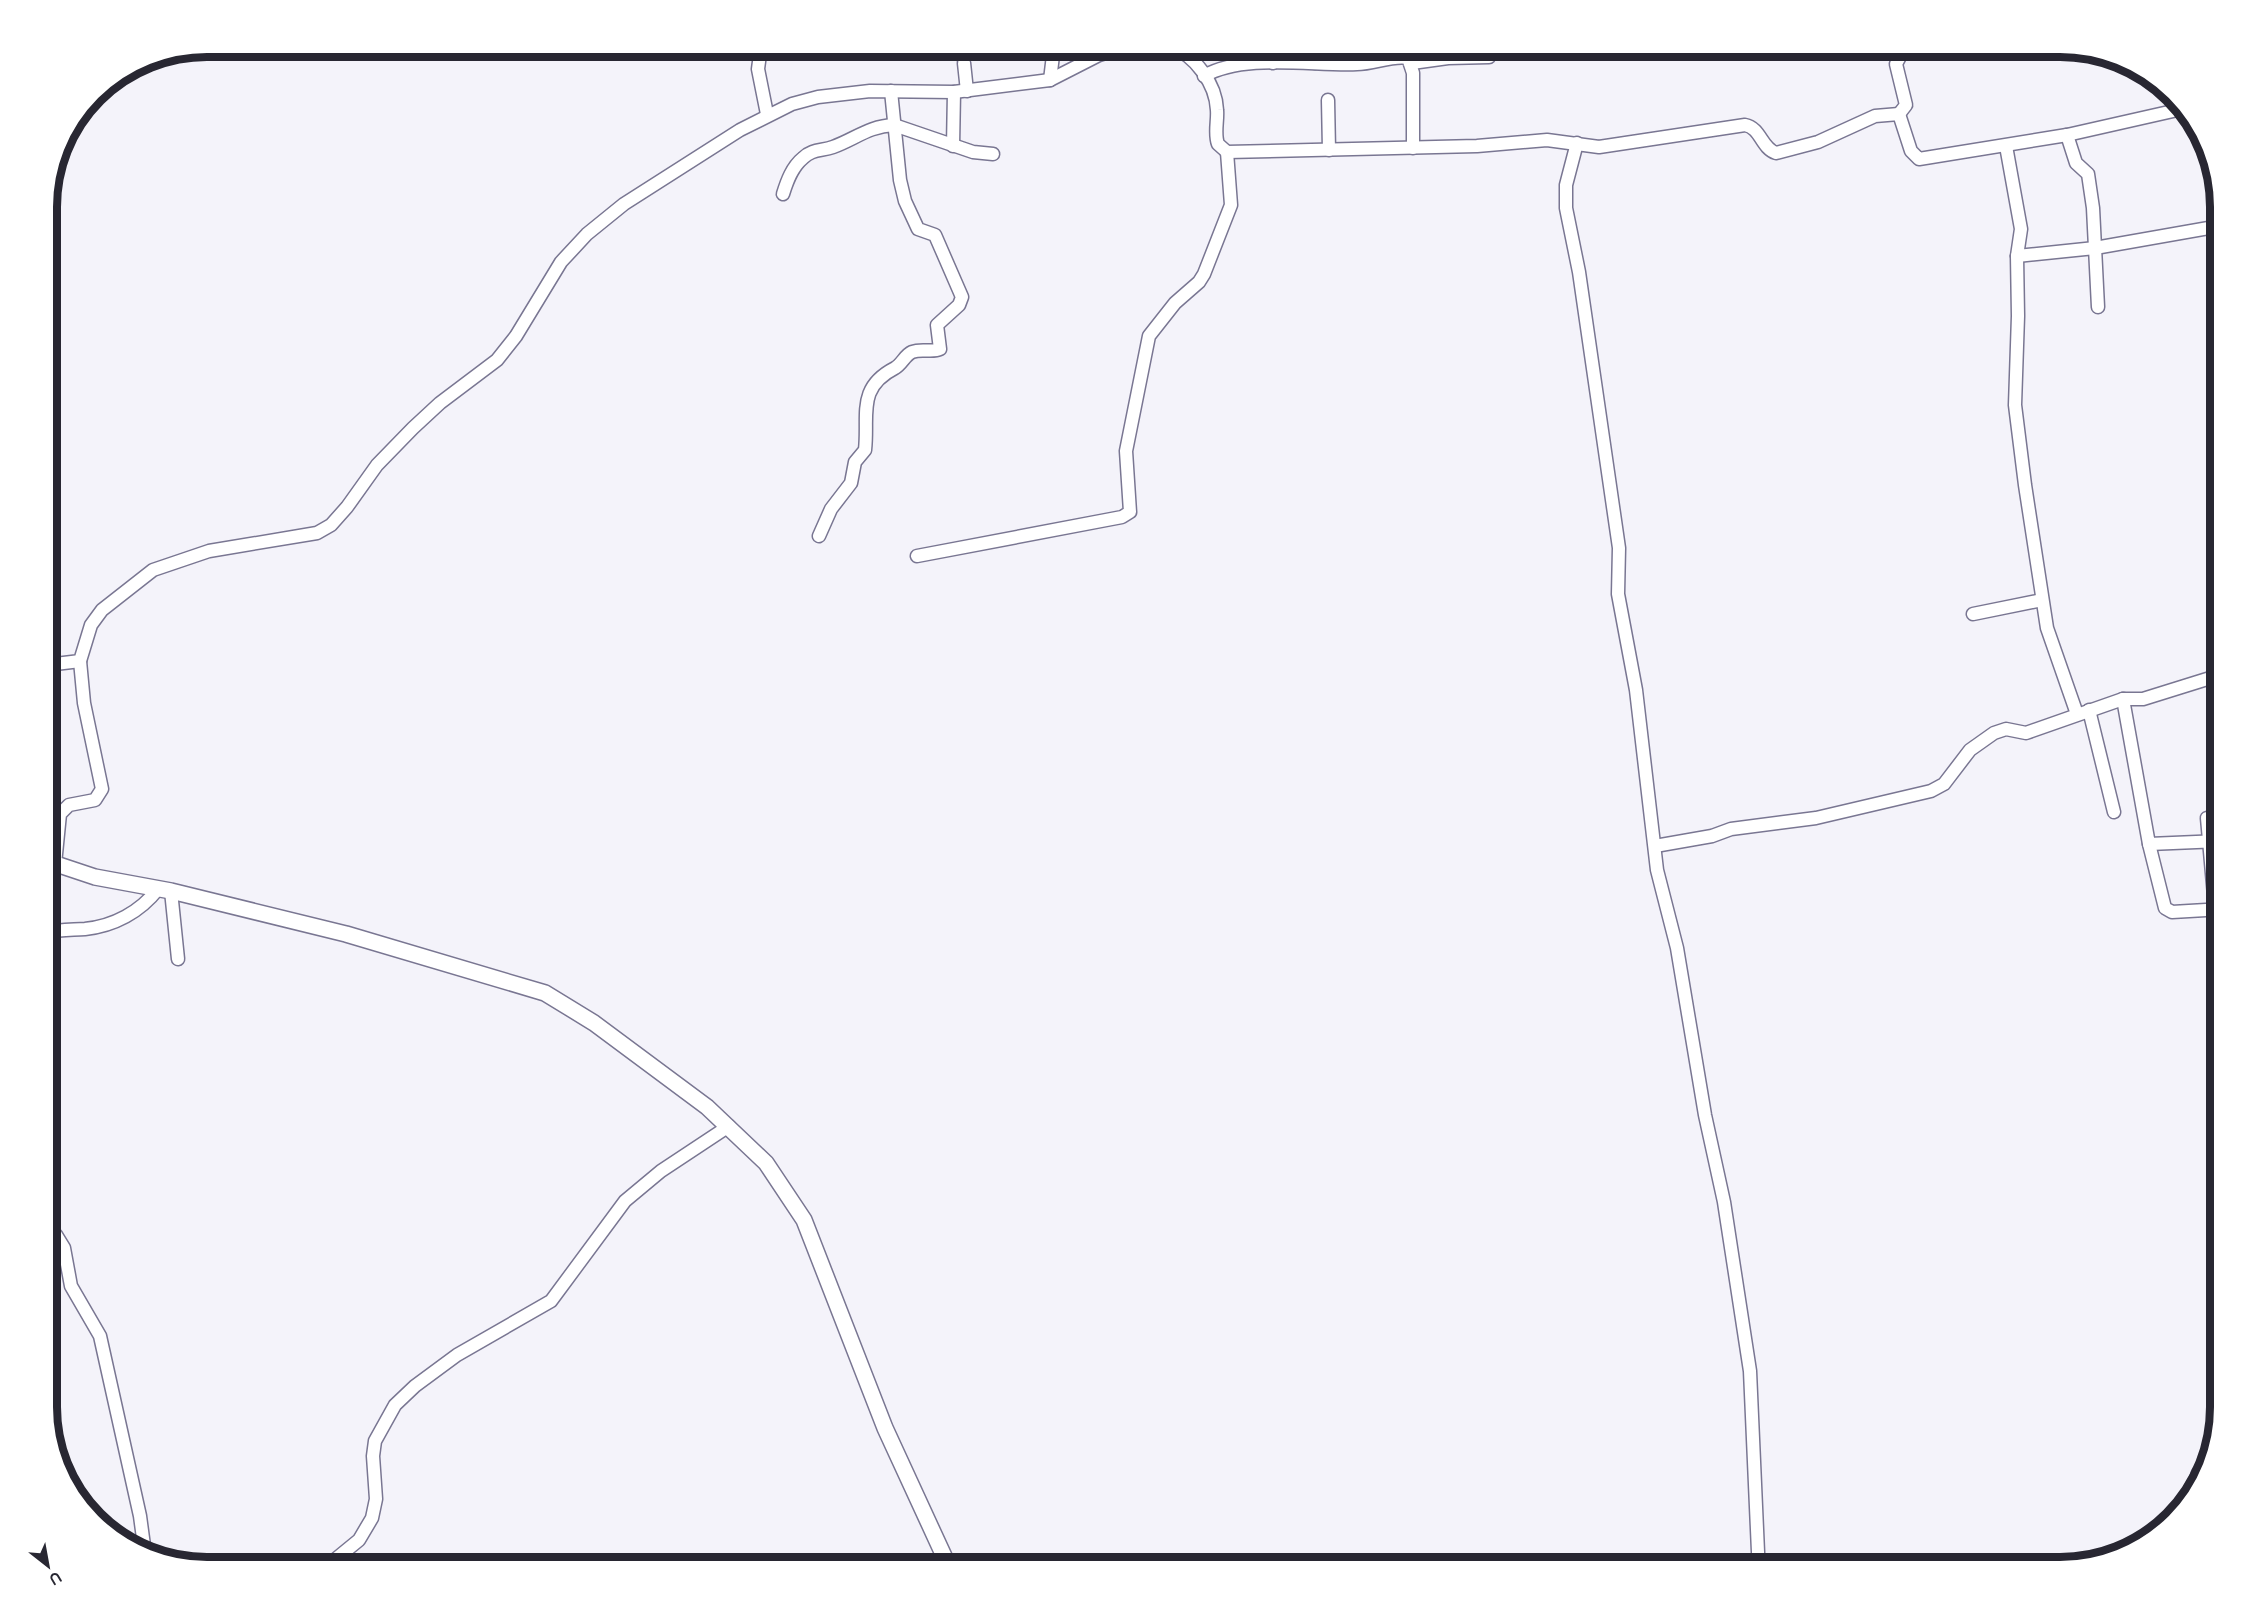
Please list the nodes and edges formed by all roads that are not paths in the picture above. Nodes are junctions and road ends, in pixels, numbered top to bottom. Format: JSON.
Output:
{"nodes":[{"id":1,"x":760,"y":57,"type":"edge"},
{"id":2,"x":1053,"y":57,"type":"edge"},
{"id":3,"x":1095,"y":57,"type":"edge"},
{"id":4,"x":1189,"y":57,"type":"edge"},
{"id":5,"x":1272,"y":57,"type":"edge"},
{"id":6,"x":1315,"y":57,"type":"edge"},
{"id":7,"x":1489,"y":57,"type":"dead end"},
{"id":8,"x":1900,"y":57,"type":"edge"},
{"id":9,"x":964,"y":63,"type":"dead end"},
{"id":10,"x":1273,"y":63,"type":"junction"},
{"id":11,"x":1315,"y":63,"type":"junction"},
{"id":12,"x":1412,"y":63,"type":"junction"},
{"id":13,"x":1204,"y":76,"type":"junction"},
{"id":14,"x":1050,"y":81,"type":"junction"},
{"id":15,"x":891,"y":91,"type":"junction"},
{"id":16,"x":967,"y":91,"type":"junction"},
{"id":17,"x":954,"y":92,"type":"junction"},
{"id":18,"x":1328,"y":100,"type":"dead end"},
{"id":19,"x":2175,"y":111,"type":"edge"},
{"id":20,"x":767,"y":114,"type":"junction"},
{"id":21,"x":1899,"y":114,"type":"junction"},
{"id":22,"x":894,"y":125,"type":"junction"},
{"id":23,"x":2067,"y":135,"type":"junction"},
{"id":24,"x":1577,"y":143,"type":"junction"},
{"id":25,"x":953,"y":146,"type":"junction"},
{"id":26,"x":2006,"y":146,"type":"junction"},
{"id":27,"x":1413,"y":148,"type":"junction"},
{"id":28,"x":1329,"y":150,"type":"junction"},
{"id":29,"x":1227,"y":152,"type":"junction"},
{"id":30,"x":993,"y":154,"type":"dead end"},
{"id":31,"x":783,"y":194,"type":"dead end"},
{"id":32,"x":2210,"y":228,"type":"edge"},
{"id":33,"x":2095,"y":248,"type":"junction"},
{"id":34,"x":2017,"y":256,"type":"junction"},
{"id":35,"x":2098,"y":308,"type":"dead end"},
{"id":36,"x":819,"y":537,"type":"dead end"},
{"id":37,"x":917,"y":556,"type":"dead end"},
{"id":38,"x":2042,"y":600,"type":"junction"},
{"id":39,"x":1972,"y":614,"type":"dead end"},
{"id":40,"x":80,"y":661,"type":"junction"},
{"id":41,"x":57,"y":664,"type":"edge"},
{"id":42,"x":2210,"y":678,"type":"edge"},
{"id":43,"x":2123,"y":699,"type":"junction"},
{"id":44,"x":2083,"y":712,"type":"junction"},
{"id":45,"x":2114,"y":812,"type":"dead end"},
{"id":46,"x":57,"y":830,"type":"edge"},
{"id":47,"x":2210,"y":841,"type":"edge"},
{"id":48,"x":2149,"y":844,"type":"junction"},
{"id":49,"x":1655,"y":846,"type":"junction"},
{"id":50,"x":57,"y":865,"type":"edge"},
{"id":51,"x":164,"y":890,"type":"junction"},
{"id":52,"x":2206,"y":910,"type":"dead end"},
{"id":53,"x":57,"y":932,"type":"edge"},
{"id":54,"x":178,"y":958,"type":"dead end"},
{"id":55,"x":729,"y":1126,"type":"junction"},
{"id":56,"x":57,"y":1237,"type":"edge"},
{"id":57,"x":144,"y":1543,"type":"edge"},
{"id":58,"x":339,"y":1557,"type":"edge"},
{"id":59,"x":944,"y":1557,"type":"edge"},
{"id":60,"x":1758,"y":1557,"type":"edge"}],
"edges":[{"from":1,"to":20,"type":"street"},
{"from":2,"to":14,"type":"street"},
{"from":3,"to":14,"type":"street"},
{"from":4,"to":13,"type":"street"},
{"from":5,"to":10,"type":"street"},
{"from":6,"to":11,"type":"street"},
{"from":7,"to":12,"type":"street"},
{"from":8,"to":21,"type":"street"},
{"from":9,"to":16,"type":"street"},
{"from":10,"to":11,"type":"street"},
{"from":10,"to":13,"type":"street"},
{"from":11,"to":12,"type":"street"},
{"from":12,"to":27,"type":"street"},
{"from":13,"to":29,"type":"street"},
{"from":14,"to":16,"type":"street"},
{"from":15,"to":17,"type":"street"},
{"from":15,"to":20,"type":"street"},
{"from":15,"to":22,"type":"street"},
{"from":16,"to":17,"type":"street"},
{"from":17,"to":25,"type":"street"},
{"from":18,"to":28,"type":"street"},
{"from":19,"to":23,"type":"street"},
{"from":20,"to":40,"type":"street"},
{"from":21,"to":24,"type":"street"},
{"from":21,"to":26,"type":"street"},
{"from":22,"to":25,"type":"street"},
{"from":22,"to":31,"type":"street"},
{"from":22,"to":36,"type":"street"},
{"from":23,"to":26,"type":"street"},
{"from":23,"to":33,"type":"street"},
{"from":24,"to":27,"type":"street"},
{"from":24,"to":49,"type":"street"},
{"from":25,"to":30,"type":"street"},
{"from":26,"to":34,"type":"street"},
{"from":27,"to":28,"type":"street"},
{"from":28,"to":29,"type":"street"},
{"from":29,"to":37,"type":"street"},
{"from":32,"to":33,"type":"street"},
{"from":33,"to":34,"type":"street"},
{"from":33,"to":35,"type":"street"},
{"from":34,"to":38,"type":"street"},
{"from":38,"to":39,"type":"street"},
{"from":38,"to":44,"type":"street"},
{"from":40,"to":41,"type":"street"},
{"from":40,"to":46,"type":"street"},
{"from":42,"to":43,"type":"street"},
{"from":43,"to":44,"type":"street"},
{"from":43,"to":48,"type":"street"},
{"from":44,"to":45,"type":"street"},
{"from":44,"to":49,"type":"street"},
{"from":47,"to":48,"type":"street"},
{"from":48,"to":52,"type":"street"},
{"from":49,"to":60,"type":"street"},
{"from":50,"to":51,"type":"main road"},
{"from":51,"to":53,"type":"street"},
{"from":51,"to":54,"type":"street"},
{"from":51,"to":55,"type":"main road"},
{"from":55,"to":58,"type":"street"},
{"from":55,"to":59,"type":"main road"},
{"from":56,"to":57,"type":"street"}]}
